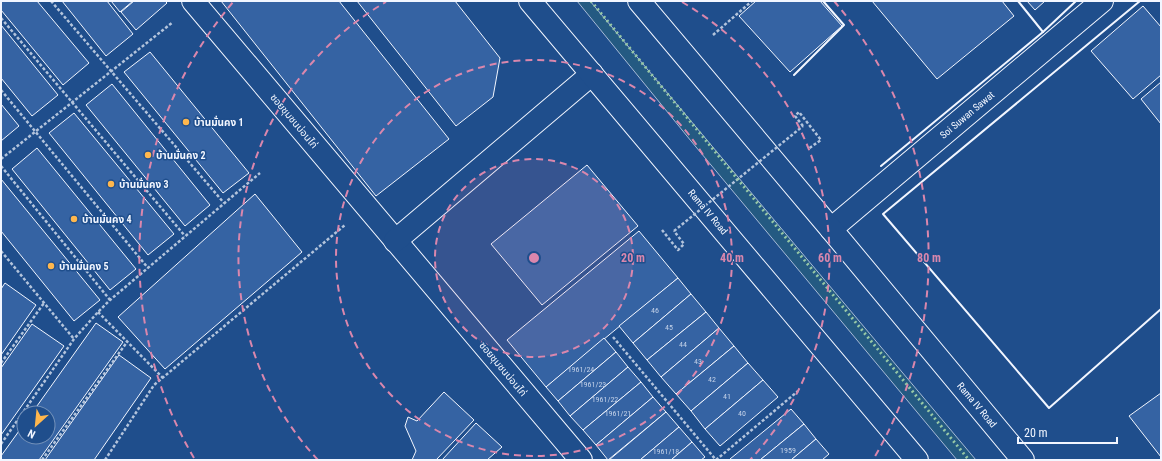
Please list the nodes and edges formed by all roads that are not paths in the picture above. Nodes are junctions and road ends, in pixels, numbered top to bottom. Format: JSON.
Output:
{"nodes":[{"id":1,"x":530,"y":1,"type":"edge"},
{"id":2,"x":639,"y":1,"type":"edge"},
{"id":3,"x":1102,"y":1,"type":"edge"},
{"id":4,"x":194,"y":2,"type":"edge"},
{"id":5,"x":592,"y":74,"type":"junction"},
{"id":6,"x":832,"y":229,"type":"junction"},
{"id":7,"x":395,"y":241,"type":"junction"},
{"id":8,"x":581,"y":460,"type":"edge"},
{"id":9,"x":917,"y":460,"type":"edge"},
{"id":10,"x":1023,"y":460,"type":"edge"}],
"edges":[{"from":1,"to":5,"type":"street","name":"Rama IV Road"},
{"from":2,"to":6,"type":"street","name":"Rama IV Road"},
{"from":3,"to":6,"type":"street","name":"Soi Suwan Sawat"},
{"from":4,"to":7,"type":"street","name":"ซอยชุมชนบ่อนไก่"},
{"from":5,"to":7,"type":"street"},
{"from":5,"to":9,"type":"street","name":"Rama IV Road"},
{"from":6,"to":10,"type":"street","name":"Rama IV Road"},
{"from":7,"to":8,"type":"street","name":"ซอยชุมชนบ่อนไก่"}]}
